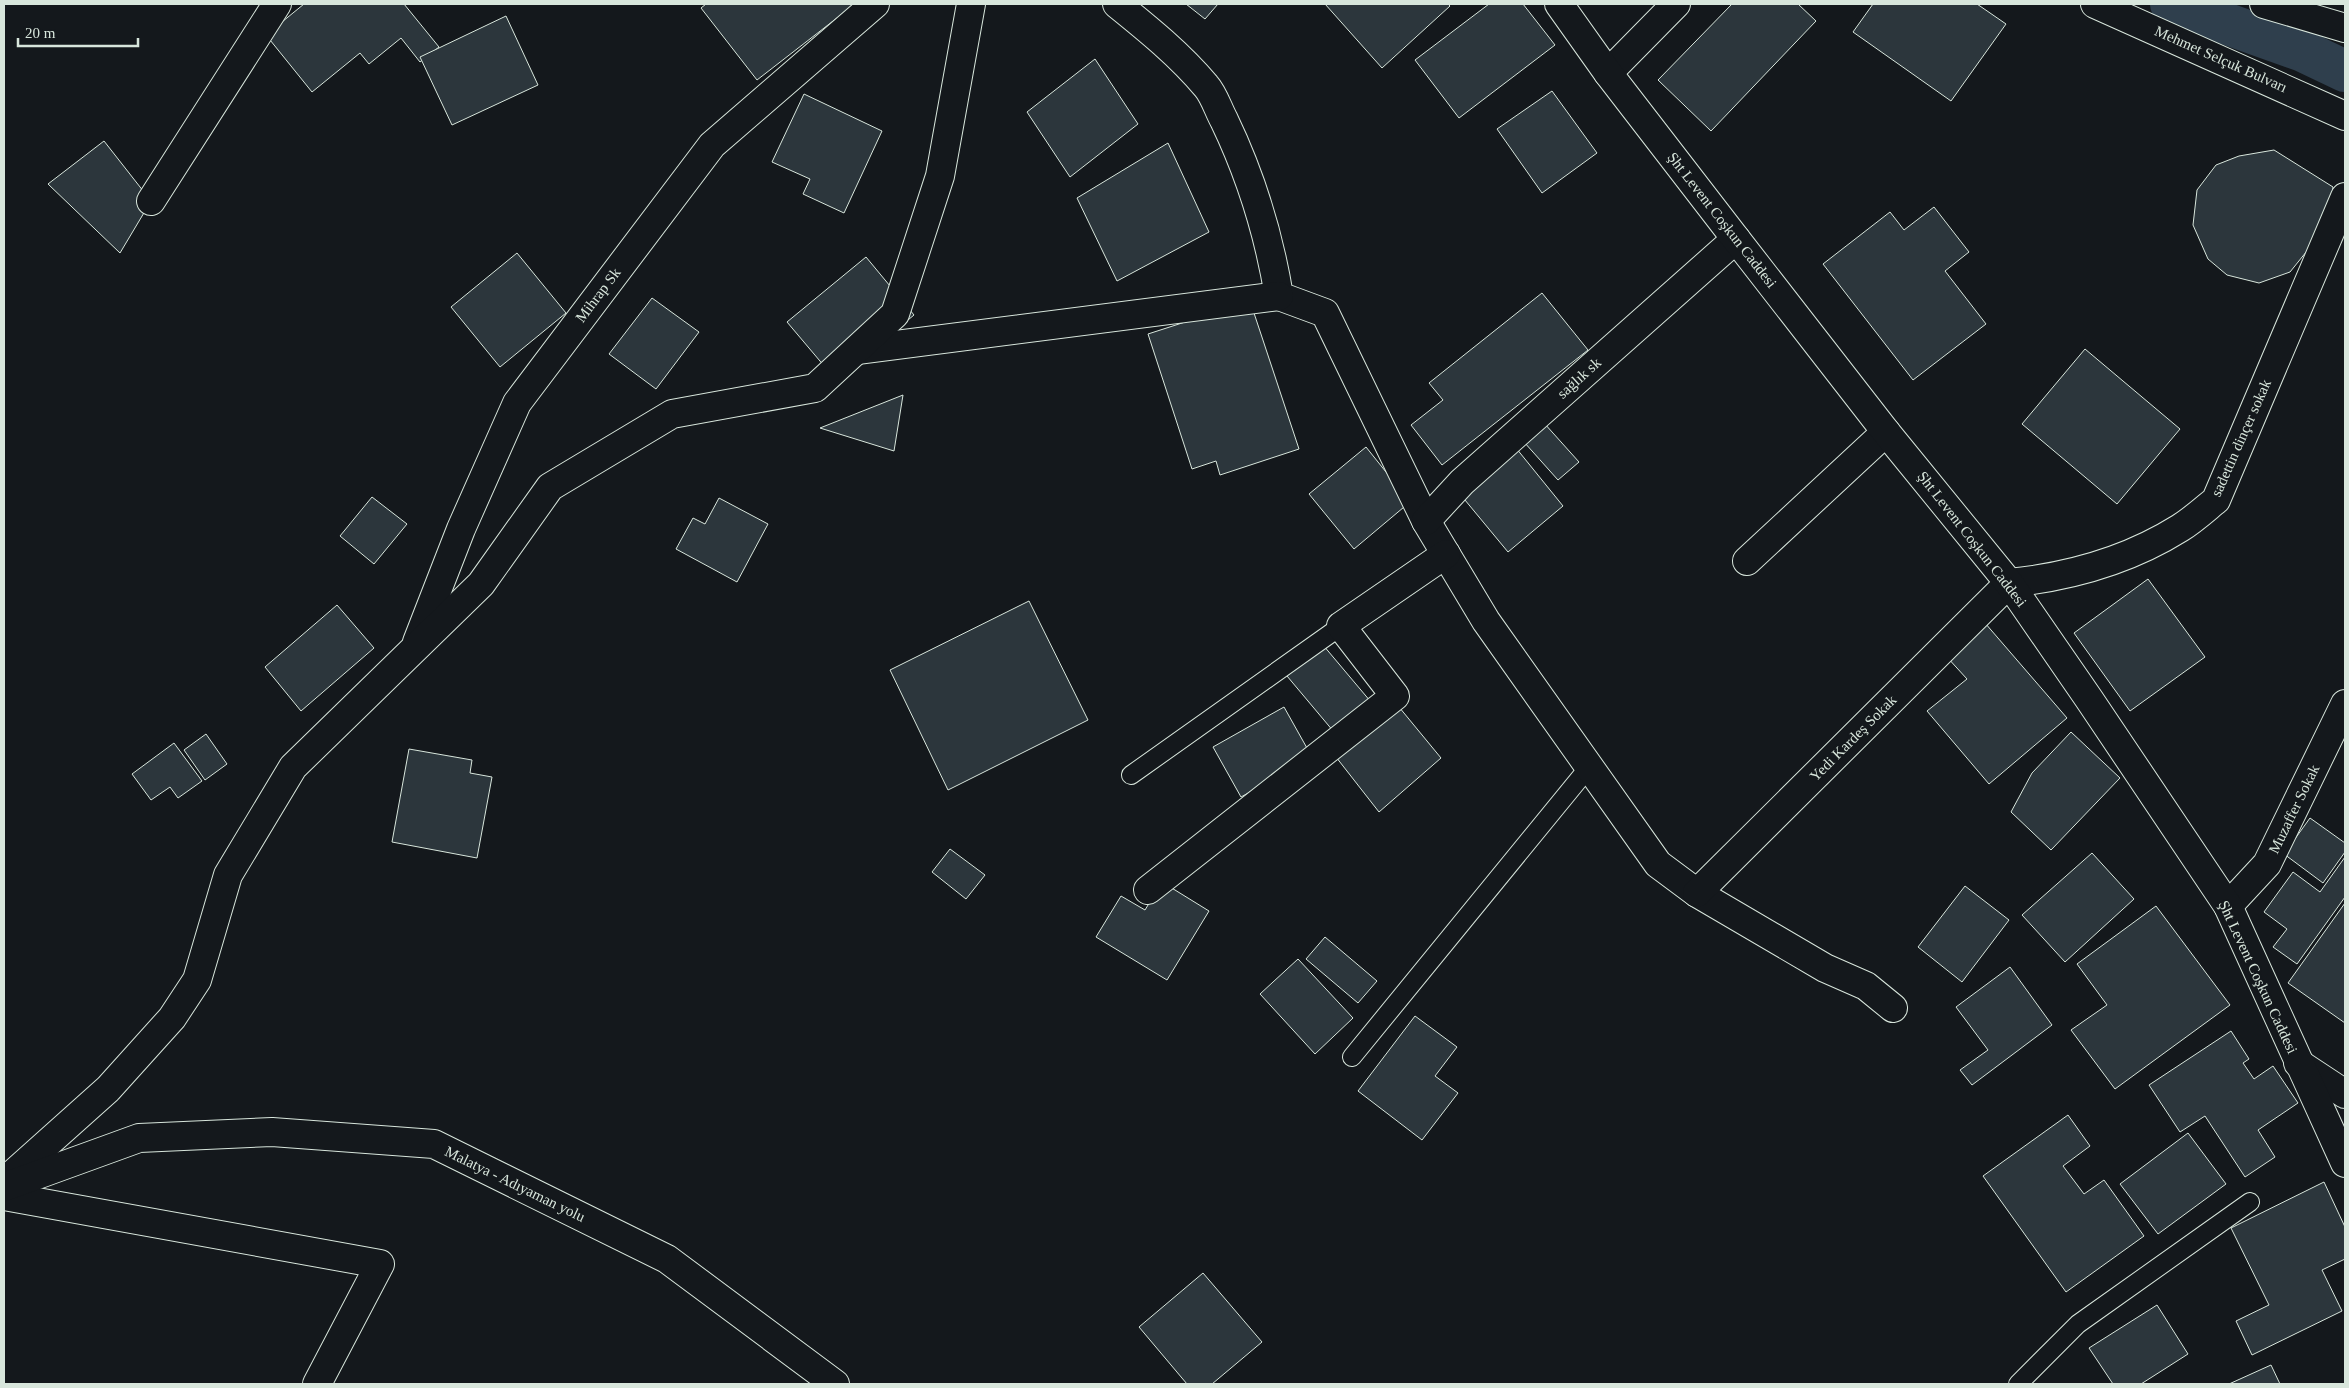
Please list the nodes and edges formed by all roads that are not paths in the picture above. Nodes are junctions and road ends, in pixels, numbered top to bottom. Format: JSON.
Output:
{"nodes":[{"id":1,"x":277,"y":4,"type":"edge"},
{"id":2,"x":875,"y":4,"type":"edge"},
{"id":3,"x":971,"y":4,"type":"edge"},
{"id":4,"x":1117,"y":4,"type":"edge"},
{"id":5,"x":1559,"y":4,"type":"edge"},
{"id":6,"x":1676,"y":4,"type":"edge"},
{"id":7,"x":2095,"y":4,"type":"edge"},
{"id":8,"x":2264,"y":4,"type":"edge"},
{"id":9,"x":2345,"y":28,"type":"edge"},
{"id":10,"x":1608,"y":73,"type":"junction"},
{"id":11,"x":2345,"y":116,"type":"edge"},
{"id":12,"x":2345,"y":197,"type":"edge"},
{"id":13,"x":151,"y":201,"type":"dead end"},
{"id":14,"x":1736,"y":239,"type":"junction"},
{"id":15,"x":1279,"y":296,"type":"junction"},
{"id":16,"x":857,"y":350,"type":"junction"},
{"id":17,"x":1886,"y":432,"type":"junction"},
{"id":18,"x":1426,"y":521,"type":"junction"},
{"id":19,"x":1446,"y":554,"type":"junction"},
{"id":20,"x":1747,"y":561,"type":"dead end"},
{"id":21,"x":2009,"y":583,"type":"junction"},
{"id":22,"x":1341,"y":626,"type":"junction"},
{"id":23,"x":413,"y":651,"type":"junction"},
{"id":24,"x":2345,"y":704,"type":"edge"},
{"id":25,"x":1589,"y":767,"type":"junction"},
{"id":26,"x":1131,"y":775,"type":"dead end"},
{"id":27,"x":1148,"y":890,"type":"dead end"},
{"id":28,"x":1698,"y":893,"type":"junction"},
{"id":29,"x":2228,"y":906,"type":"junction"},
{"id":30,"x":1893,"y":1008,"type":"dead end"},
{"id":31,"x":1352,"y":1057,"type":"dead end"},
{"id":32,"x":2298,"y":1063,"type":"junction"},
{"id":33,"x":2345,"y":1094,"type":"edge"},
{"id":34,"x":2345,"y":1163,"type":"edge"},
{"id":35,"x":4,"y":1182,"type":"edge"},
{"id":36,"x":4,"y":1187,"type":"edge"},
{"id":37,"x":4,"y":1196,"type":"edge"},
{"id":38,"x":2250,"y":1202,"type":"dead end"},
{"id":39,"x":317,"y":1384,"type":"edge"},
{"id":40,"x":835,"y":1384,"type":"edge"},
{"id":41,"x":2018,"y":1384,"type":"edge"}],
"edges":[{"from":1,"to":13,"type":"street"},
{"from":2,"to":23,"type":"street","name":"Mihrap Sk"},
{"from":3,"to":16,"type":"street"},
{"from":4,"to":15,"type":"street"},
{"from":5,"to":10,"type":"street","name":"Şht Levent Coşkun Caddesi"},
{"from":6,"to":10,"type":"street"},
{"from":7,"to":11,"type":"street","name":"Mehmet Selçuk Bulvarı"},
{"from":8,"to":9,"type":"street"},
{"from":10,"to":14,"type":"street","name":"Şht Levent Coşkun Caddesi"},
{"from":12,"to":21,"type":"street","name":"sadettin dinçer sokak"},
{"from":14,"to":17,"type":"street","name":"Şht Levent Coşkun Caddesi"},
{"from":14,"to":18,"type":"street","name":"sağlık sk"},
{"from":15,"to":16,"type":"street"},
{"from":15,"to":18,"type":"street"},
{"from":16,"to":23,"type":"street"},
{"from":17,"to":20,"type":"street"},
{"from":17,"to":21,"type":"street","name":"Şht Levent Coşkun Caddesi"},
{"from":18,"to":19,"type":"street"},
{"from":19,"to":22,"type":"street"},
{"from":19,"to":25,"type":"street"},
{"from":21,"to":28,"type":"street","name":"Yedi Kardeş Sokak"},
{"from":21,"to":29,"type":"street","name":"Şht Levent Coşkun Caddesi"},
{"from":22,"to":26,"type":"lane"},
{"from":22,"to":27,"type":"street"},
{"from":23,"to":35,"type":"street"},
{"from":24,"to":29,"type":"street","name":"Muzaffer Sokak"},
{"from":25,"to":28,"type":"street"},
{"from":25,"to":31,"type":"lane"},
{"from":28,"to":30,"type":"street"},
{"from":29,"to":32,"type":"street","name":"Şht Levent Coşkun Caddesi"},
{"from":32,"to":33,"type":"street","name":"Şht Levent Coşkun Caddesi"},
{"from":32,"to":34,"type":"street"},
{"from":36,"to":40,"type":"street","name":"Malatya - Adıyaman yolu"},
{"from":37,"to":39,"type":"street"},
{"from":38,"to":41,"type":"lane"}]}
